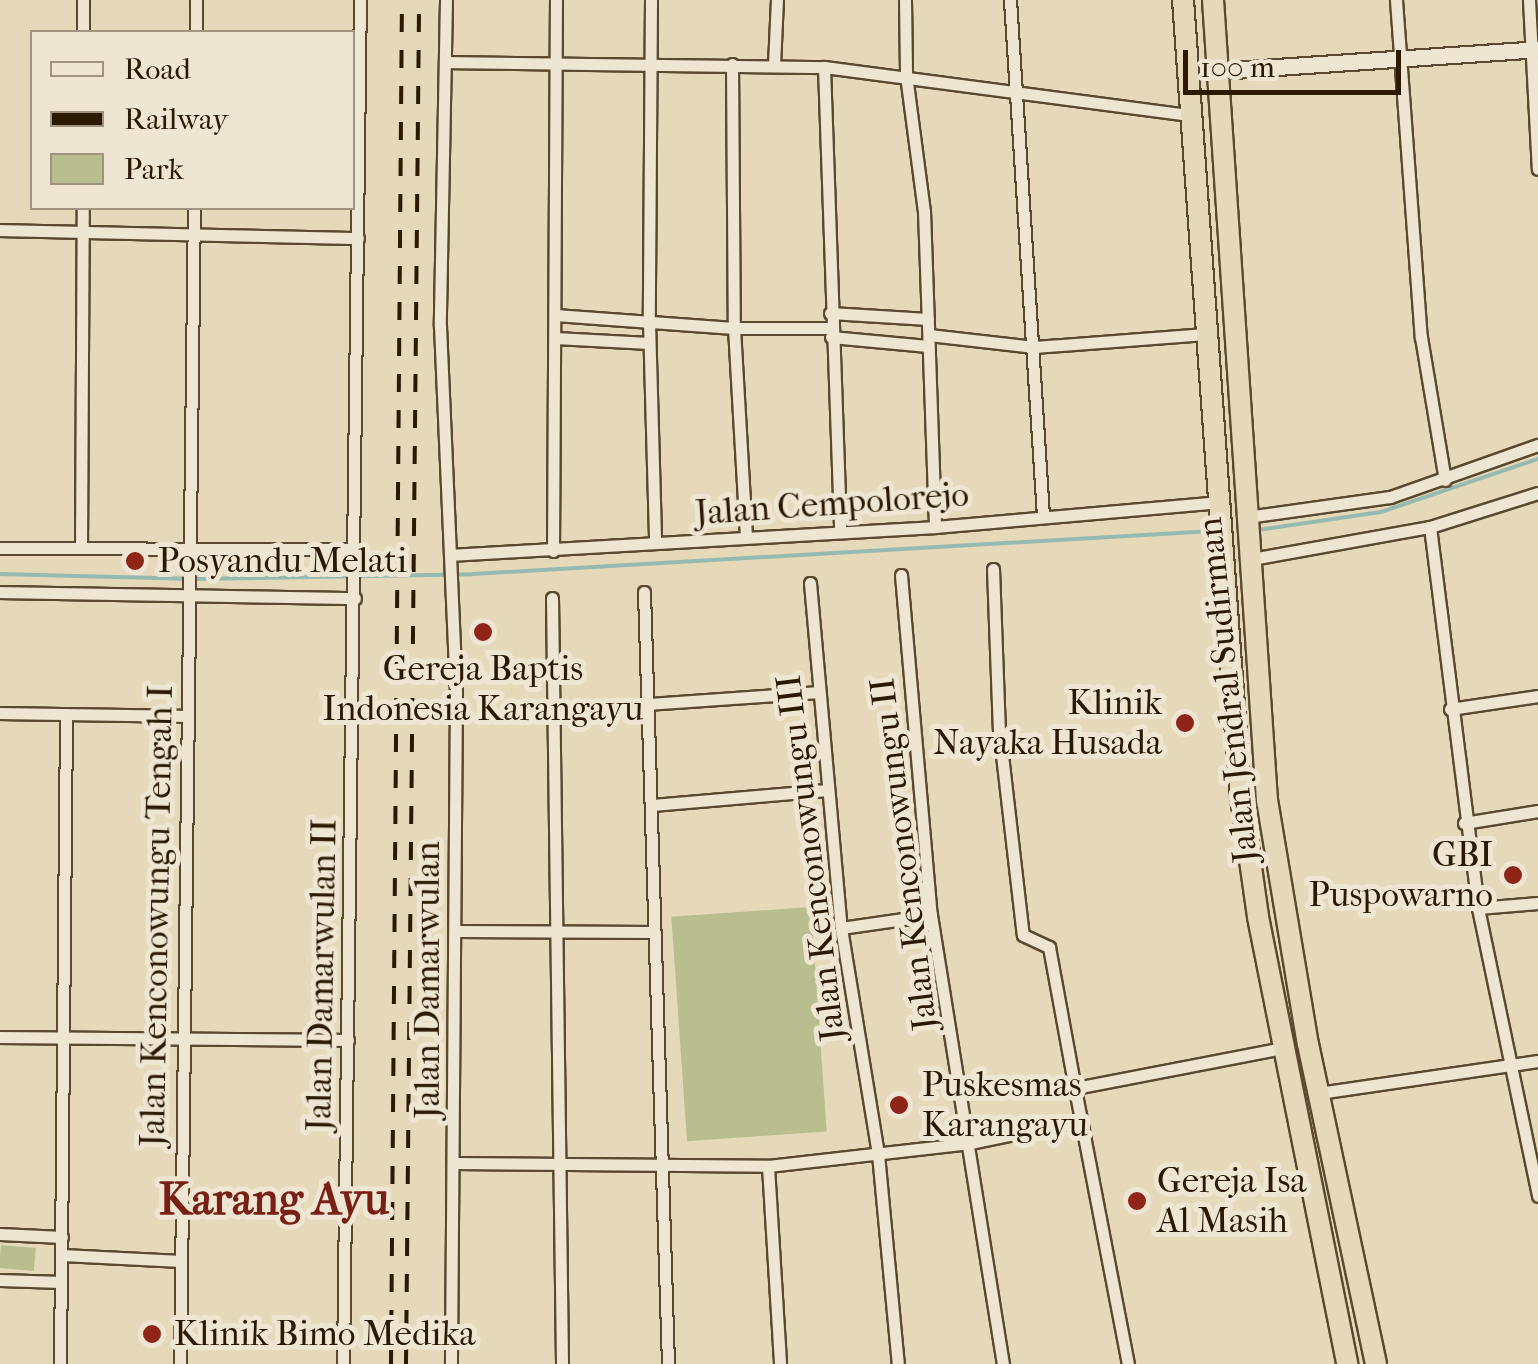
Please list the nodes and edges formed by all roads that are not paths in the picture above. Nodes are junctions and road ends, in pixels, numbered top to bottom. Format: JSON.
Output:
{"nodes":[{"id":1,"x":83,"y":0,"type":"edge"},
{"id":2,"x":196,"y":0,"type":"edge"},
{"id":3,"x":360,"y":0,"type":"edge"},
{"id":4,"x":446,"y":0,"type":"edge"},
{"id":5,"x":556,"y":0,"type":"edge"},
{"id":6,"x":652,"y":0,"type":"edge"},
{"id":7,"x":777,"y":0,"type":"edge"},
{"id":8,"x":905,"y":0,"type":"edge"},
{"id":9,"x":1010,"y":0,"type":"edge"},
{"id":10,"x":1183,"y":0,"type":"edge"},
{"id":11,"x":1213,"y":0,"type":"edge"},
{"id":12,"x":1396,"y":0,"type":"edge"},
{"id":13,"x":1530,"y":0,"type":"edge"},
{"id":14,"x":83,"y":30,"type":"edge"},
{"id":15,"x":196,"y":30,"type":"edge"},
{"id":16,"x":1534,"y":49,"type":"edge"},
{"id":17,"x":1400,"y":61,"type":"junction"},
{"id":18,"x":447,"y":62,"type":"junction"},
{"id":19,"x":554,"y":63,"type":"junction"},
{"id":20,"x":652,"y":64,"type":"junction"},
{"id":21,"x":732,"y":64,"type":"junction"},
{"id":22,"x":774,"y":65,"type":"junction"},
{"id":23,"x":824,"y":67,"type":"junction"},
{"id":24,"x":1218,"y":71,"type":"junction"},
{"id":25,"x":906,"y":75,"type":"junction"},
{"id":26,"x":1019,"y":93,"type":"junction"},
{"id":27,"x":1190,"y":115,"type":"junction"},
{"id":28,"x":1538,"y":169,"type":"edge"},
{"id":29,"x":83,"y":210,"type":"edge"},
{"id":30,"x":194,"y":210,"type":"edge"},
{"id":31,"x":0,"y":230,"type":"edge"},
{"id":32,"x":83,"y":232,"type":"junction"},
{"id":33,"x":194,"y":232,"type":"junction"},
{"id":34,"x":358,"y":238,"type":"junction"},
{"id":35,"x":830,"y":313,"type":"junction"},
{"id":36,"x":555,"y":314,"type":"junction"},
{"id":37,"x":928,"y":318,"type":"junction"},
{"id":38,"x":617,"y":320,"type":"junction"},
{"id":39,"x":649,"y":322,"type":"junction"},
{"id":40,"x":734,"y":328,"type":"junction"},
{"id":41,"x":831,"y":332,"type":"junction"},
{"id":42,"x":1206,"y":334,"type":"junction"},
{"id":43,"x":555,"y":338,"type":"junction"},
{"id":44,"x":928,"y":340,"type":"junction"},
{"id":45,"x":616,"y":341,"type":"junction"},
{"id":46,"x":650,"y":343,"type":"junction"},
{"id":47,"x":1034,"y":347,"type":"junction"},
{"id":48,"x":1538,"y":445,"type":"edge"},
{"id":49,"x":1445,"y":480,"type":"junction"},
{"id":50,"x":1538,"y":493,"type":"edge"},
{"id":51,"x":1218,"y":505,"type":"junction"},
{"id":52,"x":1043,"y":516,"type":"junction"},
{"id":53,"x":1243,"y":520,"type":"junction"},
{"id":54,"x":935,"y":526,"type":"junction"},
{"id":55,"x":1430,"y":527,"type":"junction"},
{"id":56,"x":840,"y":532,"type":"junction"},
{"id":57,"x":746,"y":538,"type":"junction"},
{"id":58,"x":655,"y":544,"type":"junction"},
{"id":59,"x":0,"y":548,"type":"edge"},
{"id":60,"x":81,"y":548,"type":"junction"},
{"id":61,"x":191,"y":548,"type":"junction"},
{"id":62,"x":356,"y":549,"type":"junction"},
{"id":63,"x":553,"y":551,"type":"junction"},
{"id":64,"x":1246,"y":556,"type":"junction"},
{"id":65,"x":450,"y":558,"type":"junction"},
{"id":66,"x":992,"y":569,"type":"dead end"},
{"id":67,"x":902,"y":575,"type":"dead end"},
{"id":68,"x":810,"y":583,"type":"dead end"},
{"id":69,"x":0,"y":592,"type":"edge"},
{"id":70,"x":355,"y":592,"type":"junction"},
{"id":71,"x":644,"y":592,"type":"dead end"},
{"id":72,"x":188,"y":593,"type":"junction"},
{"id":73,"x":552,"y":598,"type":"dead end"},
{"id":74,"x":818,"y":692,"type":"junction"},
{"id":75,"x":1538,"y":696,"type":"edge"},
{"id":76,"x":648,"y":704,"type":"junction"},
{"id":77,"x":1450,"y":709,"type":"junction"},
{"id":78,"x":0,"y":713,"type":"edge"},
{"id":79,"x":66,"y":714,"type":"junction"},
{"id":80,"x":186,"y":716,"type":"junction"},
{"id":81,"x":827,"y":790,"type":"junction"},
{"id":82,"x":652,"y":805,"type":"junction"},
{"id":83,"x":1538,"y":811,"type":"edge"},
{"id":84,"x":1464,"y":823,"type":"junction"},
{"id":85,"x":1538,"y":903,"type":"edge"},
{"id":86,"x":1478,"y":908,"type":"junction"},
{"id":87,"x":931,"y":916,"type":"junction"},
{"id":88,"x":841,"y":928,"type":"junction"},
{"id":89,"x":457,"y":931,"type":"junction"},
{"id":90,"x":560,"y":932,"type":"junction"},
{"id":91,"x":653,"y":932,"type":"junction"},
{"id":92,"x":0,"y":1037,"type":"edge"},
{"id":93,"x":65,"y":1040,"type":"junction"},
{"id":94,"x":348,"y":1040,"type":"junction"},
{"id":95,"x":182,"y":1042,"type":"junction"},
{"id":96,"x":1282,"y":1048,"type":"junction"},
{"id":97,"x":1538,"y":1061,"type":"edge"},
{"id":98,"x":1508,"y":1062,"type":"junction"},
{"id":99,"x":1075,"y":1088,"type":"junction"},
{"id":100,"x":1319,"y":1093,"type":"junction"},
{"id":101,"x":1081,"y":1120,"type":"junction"},
{"id":102,"x":970,"y":1142,"type":"junction"},
{"id":103,"x":878,"y":1154,"type":"junction"},
{"id":104,"x":454,"y":1163,"type":"junction"},
{"id":105,"x":561,"y":1165,"type":"junction"},
{"id":106,"x":768,"y":1166,"type":"junction"},
{"id":107,"x":660,"y":1167,"type":"junction"},
{"id":108,"x":1538,"y":1196,"type":"edge"},
{"id":109,"x":0,"y":1234,"type":"edge"},
{"id":110,"x":62,"y":1236,"type":"junction"},
{"id":111,"x":62,"y":1255,"type":"junction"},
{"id":112,"x":181,"y":1261,"type":"junction"},
{"id":113,"x":0,"y":1280,"type":"edge"},
{"id":114,"x":61,"y":1282,"type":"junction"},
{"id":115,"x":60,"y":1364,"type":"edge"},
{"id":116,"x":180,"y":1364,"type":"edge"},
{"id":117,"x":344,"y":1364,"type":"edge"},
{"id":118,"x":451,"y":1364,"type":"edge"},
{"id":119,"x":562,"y":1364,"type":"edge"},
{"id":120,"x":668,"y":1364,"type":"edge"},
{"id":121,"x":780,"y":1364,"type":"edge"},
{"id":122,"x":898,"y":1364,"type":"edge"},
{"id":123,"x":1003,"y":1364,"type":"edge"},
{"id":124,"x":1128,"y":1364,"type":"edge"},
{"id":125,"x":1346,"y":1364,"type":"edge"},
{"id":126,"x":1376,"y":1364,"type":"edge"}],
"edges":[{"from":1,"to":14,"type":"street"},
{"from":2,"to":15,"type":"street"},
{"from":3,"to":34,"type":"street","name":"Jalan Damarwulan II"},
{"from":4,"to":18,"type":"street","name":"Jalan Damarwulan"},
{"from":5,"to":19,"type":"street"},
{"from":6,"to":20,"type":"street"},
{"from":7,"to":22,"type":"street"},
{"from":8,"to":25,"type":"street"},
{"from":9,"to":26,"type":"street"},
{"from":10,"to":27,"type":"highway","name":"Jalan Jendral Sudirman"},
{"from":11,"to":24,"type":"highway","name":"Jalan Jendral Sudirman"},
{"from":12,"to":17,"type":"street"},
{"from":13,"to":16,"type":"street"},
{"from":16,"to":17,"type":"street"},
{"from":16,"to":28,"type":"street"},
{"from":17,"to":24,"type":"street"},
{"from":17,"to":49,"type":"street"},
{"from":18,"to":19,"type":"street"},
{"from":18,"to":65,"type":"street","name":"Jalan Damarwulan"},
{"from":19,"to":20,"type":"street"},
{"from":19,"to":36,"type":"street"},
{"from":20,"to":21,"type":"street"},
{"from":20,"to":39,"type":"street"},
{"from":21,"to":22,"type":"street"},
{"from":21,"to":40,"type":"street"},
{"from":22,"to":23,"type":"street"},
{"from":23,"to":25,"type":"street"},
{"from":23,"to":35,"type":"street"},
{"from":24,"to":53,"type":"highway","name":"Jalan Jendral Sudirman"},
{"from":25,"to":26,"type":"street"},
{"from":25,"to":37,"type":"street"},
{"from":26,"to":27,"type":"street"},
{"from":26,"to":47,"type":"street"},
{"from":27,"to":42,"type":"highway","name":"Jalan Jendral Sudirman"},
{"from":29,"to":32,"type":"street"},
{"from":30,"to":33,"type":"street","name":"Jalan Kenconowungu Tengah I"},
{"from":31,"to":32,"type":"street"},
{"from":32,"to":33,"type":"street"},
{"from":32,"to":60,"type":"street"},
{"from":33,"to":34,"type":"street"},
{"from":33,"to":61,"type":"street","name":"Jalan Kenconowungu Tengah I"},
{"from":34,"to":62,"type":"street","name":"Jalan Damarwulan II"},
{"from":35,"to":37,"type":"street"},
{"from":35,"to":41,"type":"street"},
{"from":36,"to":38,"type":"street"},
{"from":36,"to":43,"type":"street"},
{"from":37,"to":44,"type":"street"},
{"from":38,"to":39,"type":"street"},
{"from":38,"to":45,"type":"street"},
{"from":39,"to":40,"type":"street"},
{"from":39,"to":46,"type":"street"},
{"from":40,"to":41,"type":"street"},
{"from":40,"to":57,"type":"street"},
{"from":41,"to":44,"type":"street"},
{"from":41,"to":56,"type":"street"},
{"from":42,"to":47,"type":"street"},
{"from":42,"to":51,"type":"highway","name":"Jalan Jendral Sudirman"},
{"from":43,"to":45,"type":"street"},
{"from":43,"to":63,"type":"street"},
{"from":44,"to":47,"type":"street"},
{"from":44,"to":54,"type":"street"},
{"from":45,"to":46,"type":"street"},
{"from":46,"to":58,"type":"street"},
{"from":47,"to":52,"type":"street"},
{"from":48,"to":49,"type":"street"},
{"from":49,"to":53,"type":"street"},
{"from":50,"to":55,"type":"street"},
{"from":51,"to":52,"type":"street","name":"Jalan Cempolorejo"},
{"from":51,"to":96,"type":"highway","name":"Jalan Jendral Sudirman"},
{"from":52,"to":54,"type":"street","name":"Jalan Cempolorejo"},
{"from":53,"to":64,"type":"highway","name":"Jalan Jendral Sudirman"},
{"from":54,"to":56,"type":"street","name":"Jalan Cempolorejo"},
{"from":55,"to":64,"type":"street"},
{"from":55,"to":77,"type":"street"},
{"from":56,"to":57,"type":"street","name":"Jalan Cempolorejo"},
{"from":57,"to":58,"type":"street","name":"Jalan Cempolorejo"},
{"from":58,"to":63,"type":"street","name":"Jalan Cempolorejo"},
{"from":59,"to":60,"type":"street"},
{"from":60,"to":61,"type":"street"},
{"from":61,"to":62,"type":"street"},
{"from":61,"to":72,"type":"street","name":"Jalan Kenconowungu Tengah I"},
{"from":62,"to":70,"type":"street","name":"Jalan Damarwulan II"},
{"from":63,"to":65,"type":"street","name":"Jalan Cempolorejo"},
{"from":64,"to":100,"type":"highway","name":"Jalan Jendral Sudirman"},
{"from":65,"to":89,"type":"street","name":"Jalan Damarwulan"},
{"from":66,"to":99,"type":"street"},
{"from":67,"to":87,"type":"street","name":"Jalan Kenconowungu II"},
{"from":68,"to":74,"type":"street","name":"Jalan Kenconowungu III"},
{"from":69,"to":72,"type":"street"},
{"from":70,"to":72,"type":"street"},
{"from":70,"to":94,"type":"street","name":"Jalan Damarwulan II"},
{"from":71,"to":76,"type":"street"},
{"from":72,"to":80,"type":"street","name":"Jalan Kenconowungu Tengah I"},
{"from":73,"to":90,"type":"street"},
{"from":74,"to":76,"type":"street"},
{"from":74,"to":81,"type":"street","name":"Jalan Kenconowungu III"},
{"from":75,"to":77,"type":"street"},
{"from":76,"to":82,"type":"street"},
{"from":77,"to":84,"type":"street"},
{"from":78,"to":79,"type":"street"},
{"from":79,"to":80,"type":"street"},
{"from":79,"to":93,"type":"street"},
{"from":80,"to":95,"type":"street","name":"Jalan Kenconowungu Tengah I"},
{"from":81,"to":82,"type":"street"},
{"from":81,"to":88,"type":"street","name":"Jalan Kenconowungu III"},
{"from":82,"to":91,"type":"street"},
{"from":83,"to":84,"type":"street"},
{"from":84,"to":86,"type":"street"},
{"from":85,"to":86,"type":"street"},
{"from":86,"to":98,"type":"street"},
{"from":87,"to":88,"type":"street"},
{"from":87,"to":102,"type":"street","name":"Jalan Kenconowungu II"},
{"from":88,"to":103,"type":"street","name":"Jalan Kenconowungu III"},
{"from":89,"to":90,"type":"street"},
{"from":89,"to":104,"type":"street","name":"Jalan Damarwulan"},
{"from":90,"to":91,"type":"street"},
{"from":90,"to":105,"type":"street"},
{"from":91,"to":107,"type":"street"},
{"from":92,"to":93,"type":"street"},
{"from":93,"to":95,"type":"street"},
{"from":93,"to":110,"type":"street"},
{"from":94,"to":95,"type":"street"},
{"from":94,"to":117,"type":"street","name":"Jalan Damarwulan II"},
{"from":95,"to":112,"type":"street","name":"Jalan Kenconowungu Tengah I"},
{"from":96,"to":99,"type":"street"},
{"from":96,"to":125,"type":"highway","name":"Jalan Jendral Sudirman"},
{"from":97,"to":98,"type":"street"},
{"from":98,"to":100,"type":"street"},
{"from":98,"to":108,"type":"street"},
{"from":99,"to":101,"type":"street"},
{"from":100,"to":126,"type":"highway","name":"Jalan Jendral Sudirman"},
{"from":101,"to":102,"type":"street"},
{"from":101,"to":124,"type":"street"},
{"from":102,"to":103,"type":"street"},
{"from":102,"to":123,"type":"street","name":"Jalan Kenconowungu II"},
{"from":103,"to":106,"type":"street"},
{"from":103,"to":122,"type":"street","name":"Jalan Kenconowungu III"},
{"from":104,"to":105,"type":"street"},
{"from":104,"to":118,"type":"street","name":"Jalan Damarwulan"},
{"from":105,"to":107,"type":"street"},
{"from":105,"to":119,"type":"street"},
{"from":106,"to":107,"type":"street"},
{"from":106,"to":121,"type":"street"},
{"from":107,"to":120,"type":"street"},
{"from":109,"to":110,"type":"street"},
{"from":110,"to":111,"type":"street"},
{"from":111,"to":112,"type":"street"},
{"from":111,"to":114,"type":"street"},
{"from":112,"to":116,"type":"street","name":"Jalan Kenconowungu Tengah I"},
{"from":113,"to":114,"type":"street"},
{"from":114,"to":115,"type":"street"}]}
